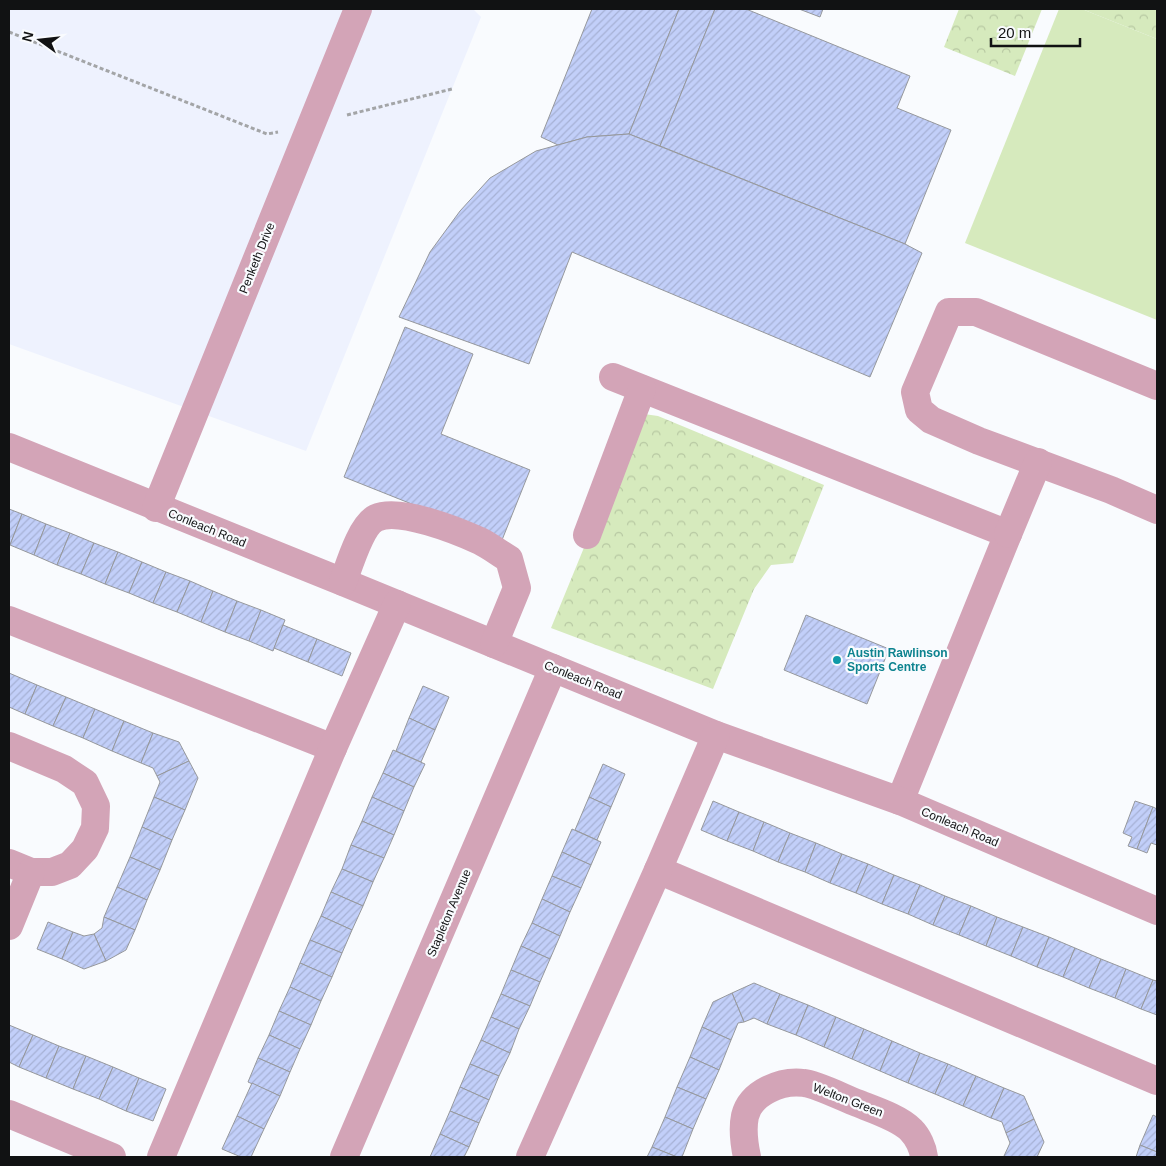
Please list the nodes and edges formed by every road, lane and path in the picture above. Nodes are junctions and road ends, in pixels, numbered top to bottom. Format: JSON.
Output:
{"nodes":[{"id":1,"x":358,"y":9,"type":"edge"},
{"id":2,"x":9,"y":32,"type":"edge"},
{"id":3,"x":452,"y":89,"type":"dead end"},
{"id":4,"x":311,"y":124,"type":"junction"},
{"id":5,"x":612,"y":377,"type":"dead end"},
{"id":6,"x":1157,"y":386,"type":"edge"},
{"id":7,"x":642,"y":389,"type":"junction"},
{"id":8,"x":9,"y":447,"type":"edge"},
{"id":9,"x":1038,"y":462,"type":"junction"},
{"id":10,"x":156,"y":508,"type":"junction"},
{"id":11,"x":1157,"y":510,"type":"edge"},
{"id":12,"x":1008,"y":534,"type":"junction"},
{"id":13,"x":587,"y":535,"type":"dead end"},
{"id":14,"x":343,"y":582,"type":"junction"},
{"id":15,"x":397,"y":604,"type":"junction"},
{"id":16,"x":9,"y":620,"type":"edge"},
{"id":17,"x":494,"y":644,"type":"junction"},
{"id":18,"x":554,"y":668,"type":"junction"},
{"id":19,"x":716,"y":735,"type":"junction"},
{"id":20,"x":9,"y":746,"type":"edge"},
{"id":21,"x":333,"y":748,"type":"junction"},
{"id":22,"x":900,"y":801,"type":"junction"},
{"id":23,"x":20,"y":867,"type":"edge"},
{"id":24,"x":658,"y":870,"type":"junction"},
{"id":25,"x":1157,"y":911,"type":"edge"},
{"id":26,"x":9,"y":926,"type":"edge"},
{"id":27,"x":1157,"y":1081,"type":"edge"},
{"id":28,"x":9,"y":1114,"type":"edge"},
{"id":29,"x":112,"y":1157,"type":"edge"},
{"id":30,"x":161,"y":1157,"type":"edge"},
{"id":31,"x":344,"y":1157,"type":"edge"},
{"id":32,"x":530,"y":1157,"type":"edge"},
{"id":33,"x":746,"y":1157,"type":"edge"},
{"id":34,"x":924,"y":1157,"type":"edge"}],
"edges":[{"from":1,"to":4,"type":"street","name":"Penketh Drive"},
{"from":2,"to":4,"type":"path"},
{"from":3,"to":4,"type":"path"},
{"from":4,"to":10,"type":"street","name":"Penketh Drive"},
{"from":5,"to":7,"type":"street"},
{"from":6,"to":9,"type":"street"},
{"from":7,"to":12,"type":"street"},
{"from":7,"to":13,"type":"street"},
{"from":8,"to":10,"type":"street","name":"Conleach Road"},
{"from":9,"to":11,"type":"street"},
{"from":9,"to":12,"type":"street"},
{"from":10,"to":14,"type":"street","name":"Conleach Road"},
{"from":12,"to":22,"type":"street"},
{"from":14,"to":15,"type":"street","name":"Conleach Road"},
{"from":14,"to":17,"type":"street"},
{"from":15,"to":17,"type":"street","name":"Conleach Road"},
{"from":15,"to":21,"type":"street"},
{"from":16,"to":21,"type":"street"},
{"from":17,"to":18,"type":"street","name":"Conleach Road"},
{"from":18,"to":19,"type":"street","name":"Conleach Road"},
{"from":18,"to":31,"type":"street","name":"Stapleton Avenue"},
{"from":19,"to":22,"type":"street","name":"Conleach Road"},
{"from":19,"to":24,"type":"street"},
{"from":20,"to":23,"type":"street"},
{"from":21,"to":30,"type":"street"},
{"from":22,"to":25,"type":"street","name":"Conleach Road"},
{"from":23,"to":26,"type":"street"},
{"from":24,"to":27,"type":"street"},
{"from":24,"to":32,"type":"street"},
{"from":28,"to":29,"type":"street"},
{"from":33,"to":34,"type":"street","name":"Welton Green"}]}
